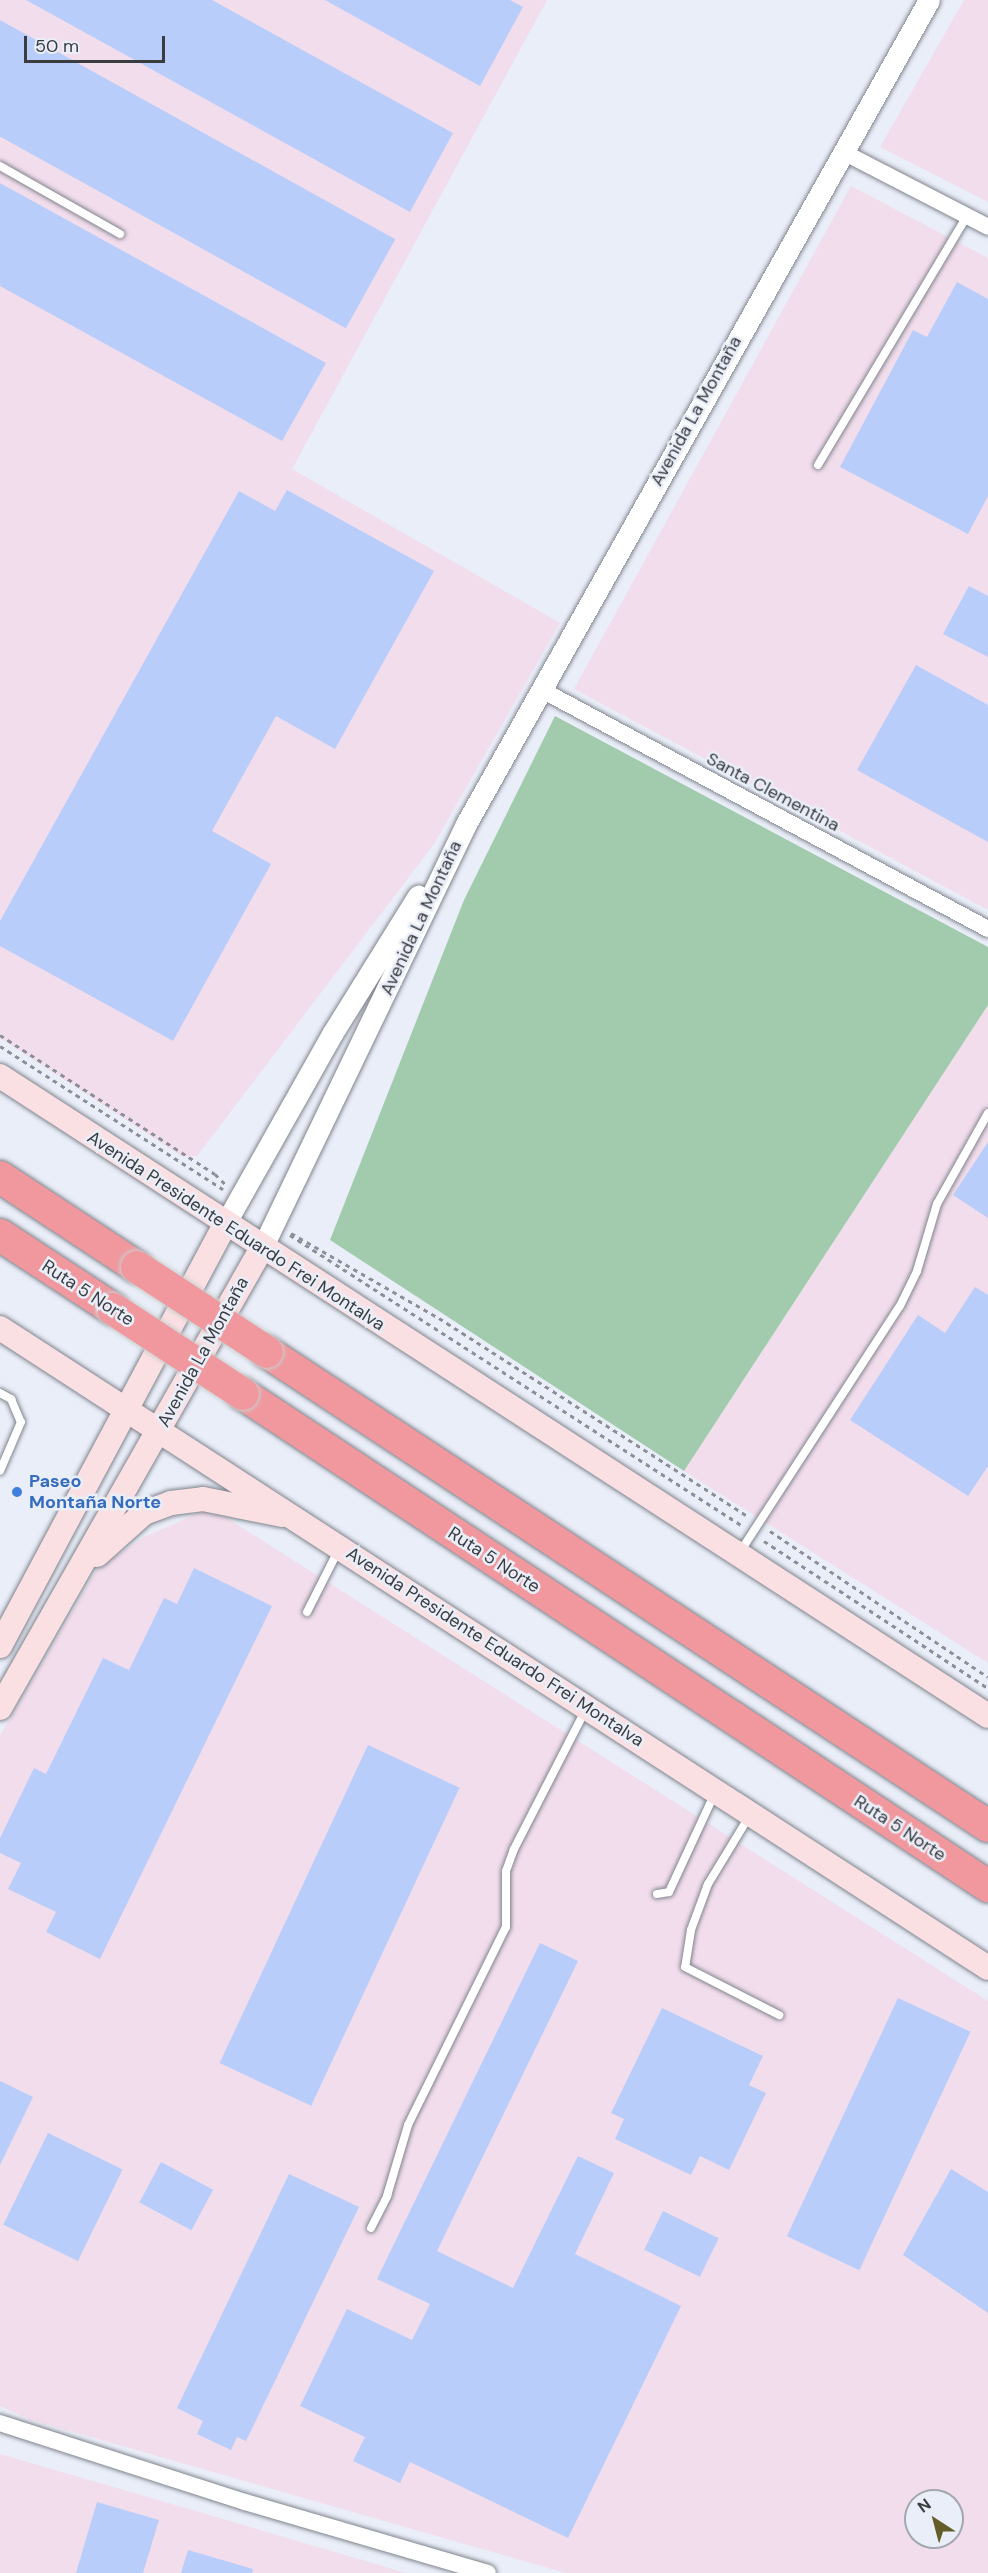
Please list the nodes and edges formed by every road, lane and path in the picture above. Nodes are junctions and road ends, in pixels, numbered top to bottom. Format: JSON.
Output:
{"nodes":[{"id":1,"x":928,"y":0,"type":"edge"},
{"id":2,"x":843,"y":152,"type":"junction"},
{"id":3,"x":0,"y":166,"type":"edge"},
{"id":4,"x":967,"y":216,"type":"junction"},
{"id":5,"x":988,"y":227,"type":"edge"},
{"id":6,"x":120,"y":234,"type":"dead end"},
{"id":7,"x":818,"y":465,"type":"dead end"},
{"id":8,"x":540,"y":689,"type":"junction"},
{"id":9,"x":465,"y":824,"type":"junction"},
{"id":10,"x":988,"y":930,"type":"edge"},
{"id":11,"x":0,"y":1035,"type":"edge"},
{"id":12,"x":0,"y":1046,"type":"edge"},
{"id":13,"x":0,"y":1076,"type":"edge"},
{"id":14,"x":988,"y":1113,"type":"edge"},
{"id":15,"x":0,"y":1177,"type":"edge"},
{"id":16,"x":239,"y":1200,"type":"junction"},
{"id":17,"x":225,"y":1224,"type":"junction"},
{"id":18,"x":274,"y":1224,"type":"junction"},
{"id":19,"x":0,"y":1235,"type":"edge"},
{"id":20,"x":262,"y":1248,"type":"junction"},
{"id":21,"x":0,"y":1328,"type":"edge"},
{"id":22,"x":0,"y":1393,"type":"edge"},
{"id":23,"x":128,"y":1408,"type":"junction"},
{"id":24,"x":160,"y":1429,"type":"junction"},
{"id":25,"x":0,"y":1471,"type":"edge"},
{"id":26,"x":300,"y":1520,"type":"junction"},
{"id":27,"x":759,"y":1524,"type":"junction"},
{"id":28,"x":753,"y":1533,"type":"junction"},
{"id":29,"x":341,"y":1546,"type":"junction"},
{"id":30,"x":737,"y":1555,"type":"junction"},
{"id":31,"x":65,"y":1594,"type":"junction"},
{"id":32,"x":307,"y":1612,"type":"dead end"},
{"id":33,"x":0,"y":1646,"type":"edge"},
{"id":34,"x":988,"y":1677,"type":"edge"},
{"id":35,"x":988,"y":1688,"type":"edge"},
{"id":36,"x":587,"y":1707,"type":"junction"},
{"id":37,"x":0,"y":1708,"type":"edge"},
{"id":38,"x":988,"y":1716,"type":"edge"},
{"id":39,"x":716,"y":1791,"type":"junction"},
{"id":40,"x":751,"y":1814,"type":"junction"},
{"id":41,"x":988,"y":1827,"type":"edge"},
{"id":42,"x":988,"y":1886,"type":"edge"},
{"id":43,"x":657,"y":1894,"type":"dead end"},
{"id":44,"x":988,"y":1968,"type":"edge"},
{"id":45,"x":779,"y":2014,"type":"dead end"},
{"id":46,"x":371,"y":2228,"type":"dead end"},
{"id":47,"x":0,"y":2423,"type":"edge"},
{"id":48,"x":488,"y":2573,"type":"edge"}],
"edges":[{"from":1,"to":2,"type":"street","name":"Avenida La Montaña"},
{"from":2,"to":4,"type":"street"},
{"from":2,"to":8,"type":"street","name":"Avenida La Montaña"},
{"from":3,"to":6,"type":"lane"},
{"from":4,"to":5,"type":"street"},
{"from":4,"to":7,"type":"lane"},
{"from":8,"to":9,"type":"street","name":"Avenida La Montaña"},
{"from":8,"to":10,"type":"street","name":"Santa Clementina"},
{"from":9,"to":16,"type":"street","name":"Avenida La Montaña"},
{"from":9,"to":18,"type":"street","name":"Avenida La Montaña"},
{"from":11,"to":16,"type":"path"},
{"from":12,"to":16,"type":"path"},
{"from":13,"to":17,"type":"main road","name":"Avenida Presidente Eduardo Frei Montalva"},
{"from":14,"to":27,"type":"lane"},
{"from":15,"to":41,"type":"highway","bridge":true},
{"from":16,"to":17,"type":"street","name":"Avenida La Montaña"},
{"from":17,"to":20,"type":"main road","name":"Avenida Presidente Eduardo Frei Montalva"},
{"from":17,"to":23,"type":"main road","name":"Avenida La Montaña"},
{"from":18,"to":20,"type":"street","name":"Avenida La Montaña"},
{"from":18,"to":27,"type":"path"},
{"from":18,"to":28,"type":"path"},
{"from":19,"to":42,"type":"highway","name":"Ruta 5 Norte","bridge":true},
{"from":20,"to":24,"type":"main road","name":"Avenida La Montaña"},
{"from":20,"to":30,"type":"main road","name":"Avenida Presidente Eduardo Frei Montalva"},
{"from":21,"to":23,"type":"main road","name":"Avenida Presidente Eduardo Frei Montalva"},
{"from":22,"to":25,"type":"lane"},
{"from":23,"to":24,"type":"main road","name":"Avenida Presidente Eduardo Frei Montalva"},
{"from":23,"to":33,"type":"main road","name":"Avenida La Montaña"},
{"from":24,"to":26,"type":"main road","name":"Avenida Presidente Eduardo Frei Montalva"},
{"from":24,"to":31,"type":"main road","name":"Avenida La Montaña"},
{"from":26,"to":29,"type":"main road","name":"Avenida Presidente Eduardo Frei Montalva"},
{"from":26,"to":31,"type":"main road"},
{"from":27,"to":28,"type":"lane"},
{"from":27,"to":34,"type":"path"},
{"from":28,"to":30,"type":"lane"},
{"from":28,"to":35,"type":"path"},
{"from":29,"to":32,"type":"lane"},
{"from":29,"to":36,"type":"main road","name":"Avenida Presidente Eduardo Frei Montalva"},
{"from":30,"to":38,"type":"main road","name":"Avenida Presidente Eduardo Frei Montalva"},
{"from":31,"to":37,"type":"main road","name":"Avenida La Montaña"},
{"from":36,"to":39,"type":"main road","name":"Avenida Presidente Eduardo Frei Montalva"},
{"from":36,"to":46,"type":"lane"},
{"from":39,"to":40,"type":"main road","name":"Avenida Presidente Eduardo Frei Montalva"},
{"from":39,"to":43,"type":"lane"},
{"from":40,"to":44,"type":"main road","name":"Avenida Presidente Eduardo Frei Montalva"},
{"from":40,"to":45,"type":"lane"},
{"from":47,"to":48,"type":"street"}]}
